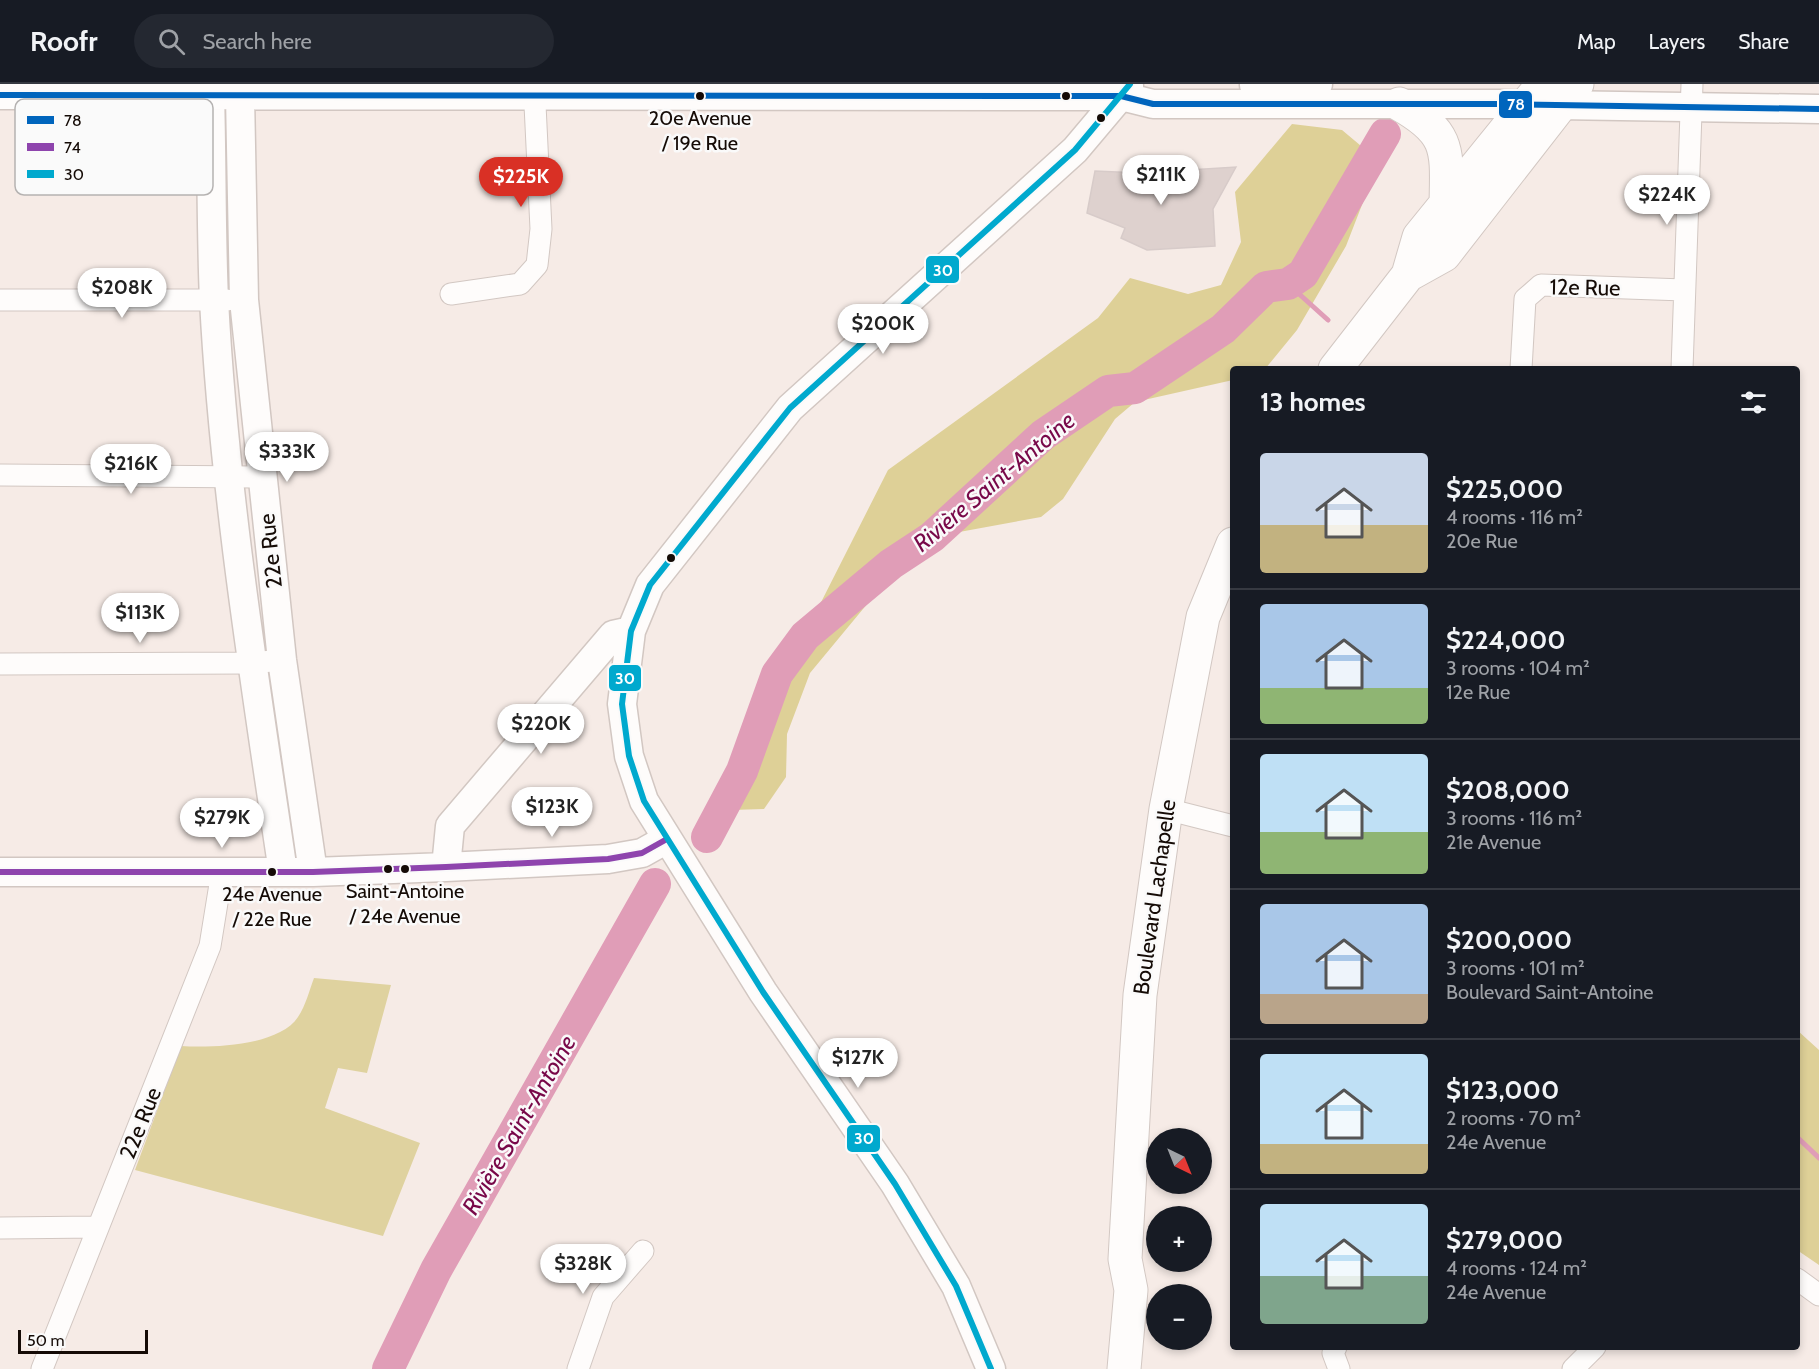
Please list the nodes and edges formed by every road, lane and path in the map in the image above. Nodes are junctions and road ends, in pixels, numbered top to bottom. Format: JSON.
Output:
{"nodes":[{"id":1,"x":1318,"y":84,"type":"edge"},
{"id":2,"x":240,"y":89,"type":"edge"},
{"id":3,"x":210,"y":90,"type":"edge"},
{"id":4,"x":534,"y":90,"type":"edge"},
{"id":5,"x":730,"y":90,"type":"edge"},
{"id":6,"x":920,"y":90,"type":"edge"},
{"id":7,"x":1126,"y":90,"type":"edge"},
{"id":8,"x":1552,"y":94,"type":"edge"},
{"id":9,"x":0,"y":95,"type":"edge"},
{"id":10,"x":1691,"y":95,"type":"edge"},
{"id":11,"x":1399,"y":105,"type":"junction"},
{"id":12,"x":1819,"y":109,"type":"edge"},
{"id":13,"x":212,"y":195,"type":"edge"},
{"id":14,"x":1446,"y":205,"type":"junction"},
{"id":15,"x":1408,"y":275,"type":"junction"},
{"id":16,"x":1684,"y":290,"type":"junction"},
{"id":17,"x":450,"y":294,"type":"dead end"},
{"id":18,"x":0,"y":300,"type":"edge"},
{"id":19,"x":214,"y":300,"type":"junction"},
{"id":20,"x":244,"y":300,"type":"junction"},
{"id":21,"x":1337,"y":366,"type":"edge"},
{"id":22,"x":1521,"y":366,"type":"edge"},
{"id":23,"x":1682,"y":366,"type":"edge"},
{"id":24,"x":0,"y":475,"type":"edge"},
{"id":25,"x":229,"y":475,"type":"junction"},
{"id":26,"x":263,"y":477,"type":"junction"},
{"id":27,"x":1230,"y":551,"type":"edge"},
{"id":28,"x":631,"y":632,"type":"junction"},
{"id":29,"x":282,"y":660,"type":"junction"},
{"id":30,"x":252,"y":663,"type":"junction"},
{"id":31,"x":0,"y":664,"type":"edge"},
{"id":32,"x":1166,"y":809,"type":"junction"},
{"id":33,"x":1230,"y":825,"type":"edge"},
{"id":34,"x":667,"y":839,"type":"junction"},
{"id":35,"x":446,"y":867,"type":"junction"},
{"id":36,"x":0,"y":872,"type":"edge"},
{"id":37,"x":222,"y":872,"type":"junction"},
{"id":38,"x":283,"y":872,"type":"junction"},
{"id":39,"x":313,"y":872,"type":"junction"},
{"id":40,"x":98,"y":1227,"type":"junction"},
{"id":41,"x":0,"y":1228,"type":"edge"},
{"id":42,"x":643,"y":1251,"type":"dead end"},
{"id":43,"x":1125,"y":1259,"type":"junction"},
{"id":44,"x":1800,"y":1281,"type":"edge"},
{"id":45,"x":1819,"y":1295,"type":"edge"},
{"id":46,"x":1334,"y":1350,"type":"edge"},
{"id":47,"x":1592,"y":1350,"type":"edge"},
{"id":48,"x":42,"y":1369,"type":"edge"},
{"id":49,"x":578,"y":1369,"type":"edge"},
{"id":50,"x":991,"y":1369,"type":"edge"},
{"id":51,"x":1102,"y":1369,"type":"edge"},
{"id":52,"x":1124,"y":1369,"type":"edge"},
{"id":53,"x":1339,"y":1369,"type":"edge"},
{"id":54,"x":1573,"y":1369,"type":"edge"}],
"edges":[{"from":1,"to":7,"type":"street"},
{"from":2,"to":3,"type":"street"},
{"from":2,"to":4,"type":"street"},
{"from":2,"to":20,"type":"street","name":"22e Rue"},
{"from":3,"to":9,"type":"street"},
{"from":4,"to":5,"type":"street"},
{"from":4,"to":17,"type":"street"},
{"from":5,"to":6,"type":"street"},
{"from":6,"to":7,"type":"street"},
{"from":7,"to":11,"type":"street"},
{"from":7,"to":28,"type":"street"},
{"from":8,"to":10,"type":"street"},
{"from":8,"to":11,"type":"street"},
{"from":8,"to":14,"type":"main road"},
{"from":8,"to":15,"type":"main road"},
{"from":10,"to":12,"type":"street"},
{"from":10,"to":16,"type":"street"},
{"from":11,"to":14,"type":"main road"},
{"from":13,"to":19,"type":"street","name":"22e Rue"},
{"from":14,"to":15,"type":"main road"},
{"from":15,"to":21,"type":"main road"},
{"from":16,"to":22,"type":"street","name":"12e Rue"},
{"from":16,"to":23,"type":"street"},
{"from":18,"to":19,"type":"street"},
{"from":19,"to":20,"type":"street"},
{"from":19,"to":25,"type":"street","name":"22e Rue"},
{"from":20,"to":26,"type":"street","name":"22e Rue"},
{"from":24,"to":25,"type":"street"},
{"from":25,"to":26,"type":"street"},
{"from":25,"to":30,"type":"street","name":"22e Rue"},
{"from":26,"to":29,"type":"street","name":"22e Rue"},
{"from":27,"to":32,"type":"main road","name":"Boulevard Lachapelle"},
{"from":28,"to":34,"type":"street"},
{"from":28,"to":35,"type":"street"},
{"from":29,"to":30,"type":"street"},
{"from":29,"to":39,"type":"street","name":"22e Rue"},
{"from":30,"to":31,"type":"street"},
{"from":30,"to":38,"type":"street","name":"22e Rue"},
{"from":32,"to":33,"type":"street"},
{"from":32,"to":43,"type":"main road","name":"Boulevard Lachapelle"},
{"from":34,"to":35,"type":"street"},
{"from":34,"to":50,"type":"street"},
{"from":35,"to":39,"type":"street"},
{"from":36,"to":37,"type":"street"},
{"from":37,"to":38,"type":"street"},
{"from":37,"to":40,"type":"street","name":"22e Rue"},
{"from":38,"to":39,"type":"street"},
{"from":40,"to":41,"type":"street"},
{"from":40,"to":48,"type":"street","name":"22e Rue"},
{"from":42,"to":49,"type":"street"},
{"from":43,"to":51,"type":"main road","name":"Boulevard Lachapelle"},
{"from":43,"to":52,"type":"main road","name":"Boulevard Lachapelle"},
{"from":44,"to":45,"type":"street"},
{"from":46,"to":53,"type":"street"},
{"from":47,"to":54,"type":"street"}]}
